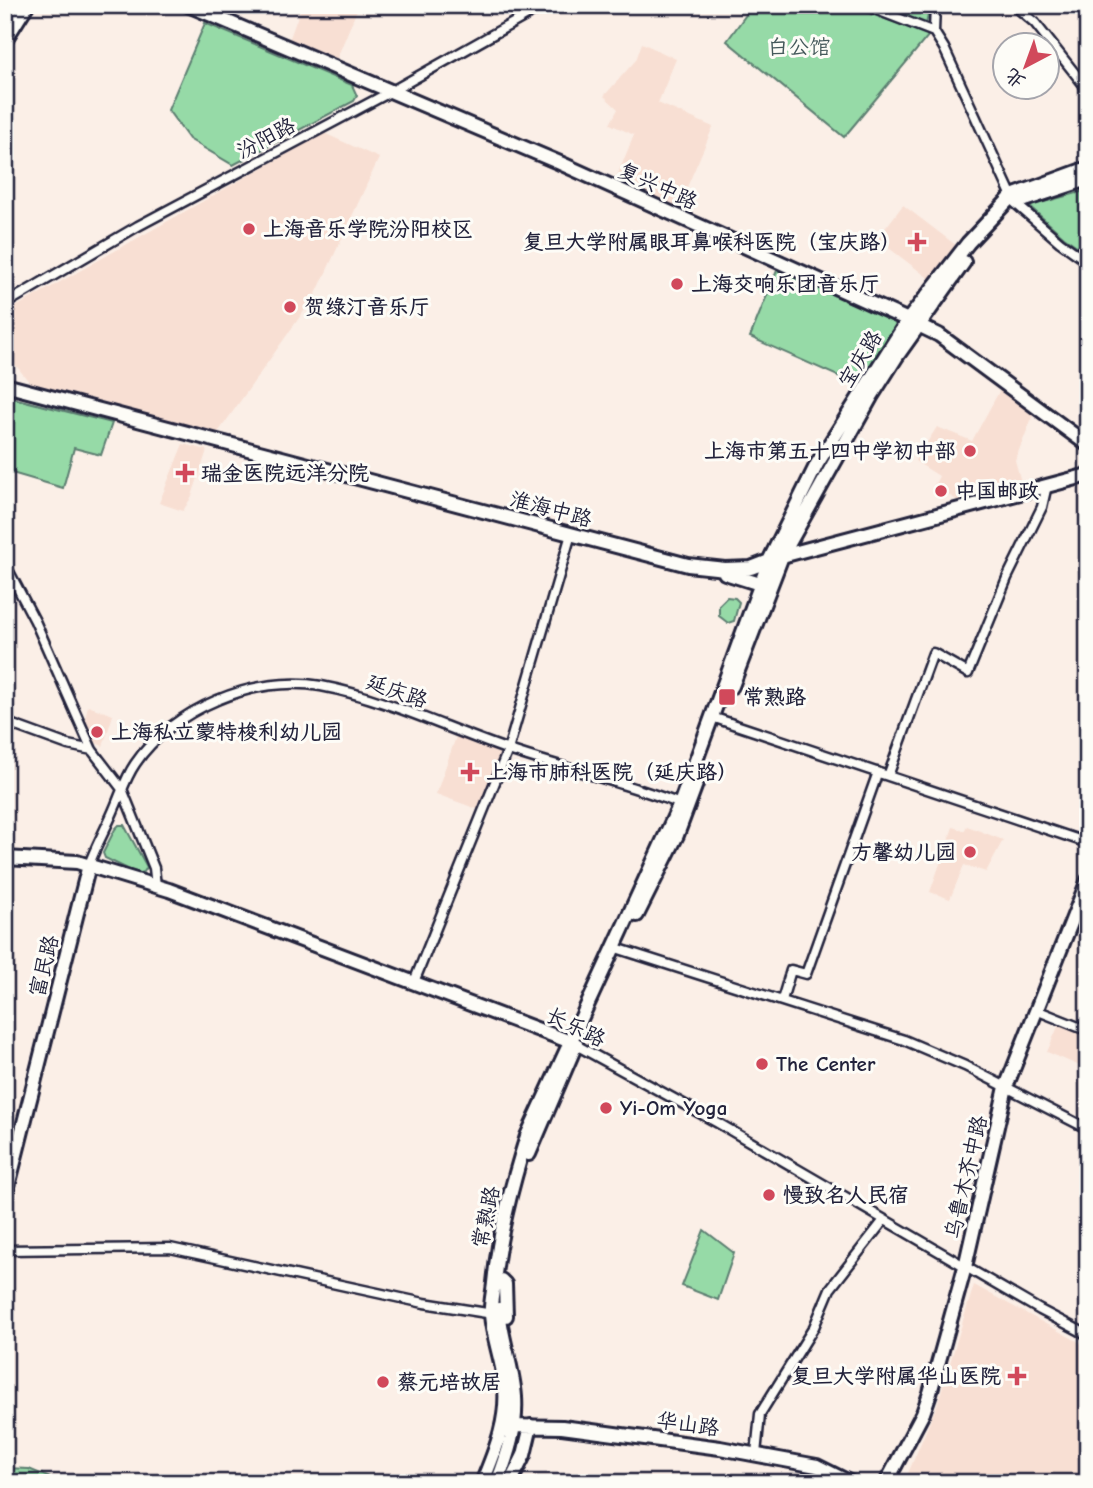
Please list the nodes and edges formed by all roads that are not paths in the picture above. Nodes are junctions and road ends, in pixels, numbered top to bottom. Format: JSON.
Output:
{"nodes":[{"id":1,"x":27,"y":5,"type":"edge"},
{"id":2,"x":188,"y":5,"type":"edge"},
{"id":3,"x":545,"y":5,"type":"edge"},
{"id":4,"x":864,"y":5,"type":"edge"},
{"id":5,"x":935,"y":5,"type":"edge"},
{"id":6,"x":1014,"y":5,"type":"edge"},
{"id":7,"x":933,"y":32,"type":"junction"},
{"id":8,"x":5,"y":40,"type":"edge"},
{"id":9,"x":1088,"y":90,"type":"edge"},
{"id":10,"x":392,"y":91,"type":"junction"},
{"id":11,"x":1088,"y":168,"type":"edge"},
{"id":12,"x":1088,"y":179,"type":"edge"},
{"id":13,"x":1013,"y":200,"type":"junction"},
{"id":14,"x":1088,"y":262,"type":"edge"},
{"id":15,"x":5,"y":304,"type":"edge"},
{"id":16,"x":913,"y":323,"type":"junction"},
{"id":17,"x":5,"y":385,"type":"edge"},
{"id":18,"x":1088,"y":445,"type":"edge"},
{"id":19,"x":1088,"y":475,"type":"edge"},
{"id":20,"x":1047,"y":485,"type":"junction"},
{"id":21,"x":572,"y":534,"type":"junction"},
{"id":22,"x":775,"y":559,"type":"junction"},
{"id":23,"x":5,"y":564,"type":"edge"},
{"id":24,"x":708,"y":567,"type":"junction"},
{"id":25,"x":761,"y":584,"type":"junction"},
{"id":26,"x":716,"y":719,"type":"junction"},
{"id":27,"x":5,"y":722,"type":"edge"},
{"id":28,"x":92,"y":750,"type":"junction"},
{"id":29,"x":508,"y":750,"type":"junction"},
{"id":30,"x":878,"y":772,"type":"junction"},
{"id":31,"x":888,"y":776,"type":"junction"},
{"id":32,"x":122,"y":789,"type":"junction"},
{"id":33,"x":685,"y":805,"type":"junction"},
{"id":34,"x":1088,"y":843,"type":"edge"},
{"id":35,"x":5,"y":858,"type":"edge"},
{"id":36,"x":89,"y":865,"type":"junction"},
{"id":37,"x":1088,"y":880,"type":"edge"},
{"id":38,"x":156,"y":886,"type":"junction"},
{"id":39,"x":617,"y":948,"type":"junction"},
{"id":40,"x":414,"y":982,"type":"junction"},
{"id":41,"x":782,"y":1000,"type":"junction"},
{"id":42,"x":1036,"y":1010,"type":"junction"},
{"id":43,"x":1081,"y":1028,"type":"dead end"},
{"id":44,"x":573,"y":1042,"type":"junction"},
{"id":45,"x":1006,"y":1087,"type":"junction"},
{"id":46,"x":1088,"y":1129,"type":"edge"},
{"id":47,"x":5,"y":1198,"type":"edge"},
{"id":48,"x":884,"y":1220,"type":"junction"},
{"id":49,"x":5,"y":1250,"type":"edge"},
{"id":50,"x":965,"y":1267,"type":"junction"},
{"id":51,"x":501,"y":1280,"type":"junction"},
{"id":52,"x":495,"y":1313,"type":"junction"},
{"id":53,"x":1088,"y":1335,"type":"edge"},
{"id":54,"x":514,"y":1425,"type":"junction"},
{"id":55,"x":500,"y":1426,"type":"junction"},
{"id":56,"x":531,"y":1426,"type":"junction"},
{"id":57,"x":756,"y":1454,"type":"junction"},
{"id":58,"x":482,"y":1483,"type":"edge"},
{"id":59,"x":497,"y":1483,"type":"edge"},
{"id":60,"x":510,"y":1483,"type":"edge"},
{"id":61,"x":851,"y":1483,"type":"edge"},
{"id":62,"x":886,"y":1483,"type":"edge"}],
"edges":[{"from":1,"to":8,"type":"main road"},
{"from":2,"to":10,"type":"main road","name":"复兴中路"},
{"from":3,"to":10,"type":"street","name":"汾阳路"},
{"from":4,"to":7,"type":"street"},
{"from":5,"to":7,"type":"street"},
{"from":6,"to":9,"type":"street"},
{"from":7,"to":13,"type":"street"},
{"from":10,"to":15,"type":"street","name":"汾阳路"},
{"from":10,"to":16,"type":"main road","name":"复兴中路"},
{"from":11,"to":13,"type":"main road"},
{"from":12,"to":13,"type":"main road"},
{"from":13,"to":14,"type":"street"},
{"from":13,"to":16,"type":"main road","name":"宝庆路"},
{"from":16,"to":18,"type":"main road","name":"复兴中路"},
{"from":16,"to":22,"type":"main road","name":"宝庆路"},
{"from":17,"to":21,"type":"main road","name":"淮海中路"},
{"from":19,"to":20,"type":"main road","name":"淮海中路"},
{"from":20,"to":22,"type":"main road","name":"淮海中路"},
{"from":20,"to":31,"type":"street"},
{"from":21,"to":24,"type":"main road","name":"淮海中路"},
{"from":21,"to":29,"type":"street"},
{"from":22,"to":24,"type":"main road","name":"淮海中路"},
{"from":22,"to":25,"type":"main road","name":"常熟路"},
{"from":22,"to":26,"type":"main road","name":"常熟路"},
{"from":23,"to":28,"type":"street"},
{"from":24,"to":25,"type":"main road"},
{"from":25,"to":26,"type":"main road","name":"常熟路"},
{"from":26,"to":30,"type":"street"},
{"from":26,"to":33,"type":"main road","name":"常熟路"},
{"from":27,"to":28,"type":"street"},
{"from":28,"to":32,"type":"street"},
{"from":29,"to":32,"type":"street","name":"延庆路"},
{"from":29,"to":33,"type":"street","name":"延庆路"},
{"from":29,"to":40,"type":"street"},
{"from":30,"to":31,"type":"street"},
{"from":30,"to":41,"type":"street"},
{"from":31,"to":34,"type":"street"},
{"from":32,"to":36,"type":"street","name":"富民路"},
{"from":32,"to":38,"type":"street"},
{"from":33,"to":39,"type":"main road","name":"常熟路"},
{"from":35,"to":36,"type":"main road","name":"长乐路"},
{"from":36,"to":38,"type":"main road","name":"长乐路"},
{"from":36,"to":47,"type":"main road","name":"富民路"},
{"from":37,"to":42,"type":"main road","name":"乌鲁木齐中路"},
{"from":38,"to":40,"type":"main road","name":"长乐路"},
{"from":39,"to":41,"type":"street"},
{"from":39,"to":44,"type":"main road","name":"常熟路"},
{"from":40,"to":44,"type":"main road","name":"长乐路"},
{"from":41,"to":45,"type":"street"},
{"from":42,"to":43,"type":"street"},
{"from":42,"to":45,"type":"main road","name":"乌鲁木齐中路"},
{"from":44,"to":48,"type":"street","name":"长乐路"},
{"from":44,"to":51,"type":"main road","name":"常熟路"},
{"from":44,"to":52,"type":"main road","name":"常熟路"},
{"from":45,"to":46,"type":"street"},
{"from":45,"to":50,"type":"main road","name":"乌鲁木齐中路"},
{"from":48,"to":50,"type":"street","name":"长乐路"},
{"from":48,"to":57,"type":"street"},
{"from":49,"to":52,"type":"street"},
{"from":50,"to":53,"type":"street","name":"长乐路"},
{"from":50,"to":62,"type":"main road","name":"乌鲁木齐中路"},
{"from":51,"to":52,"type":"main road","name":"常熟路"},
{"from":51,"to":54,"type":"main road","name":"常熟路"},
{"from":52,"to":54,"type":"main road","name":"常熟路"},
{"from":52,"to":55,"type":"main road","name":"常熟路"},
{"from":54,"to":55,"type":"main road","name":"华山路"},
{"from":54,"to":56,"type":"main road","name":"华山路"},
{"from":54,"to":59,"type":"main road"},
{"from":55,"to":58,"type":"main road"},
{"from":56,"to":57,"type":"main road","name":"华山路"},
{"from":56,"to":60,"type":"main road"},
{"from":57,"to":61,"type":"main road","name":"华山路"}]}
